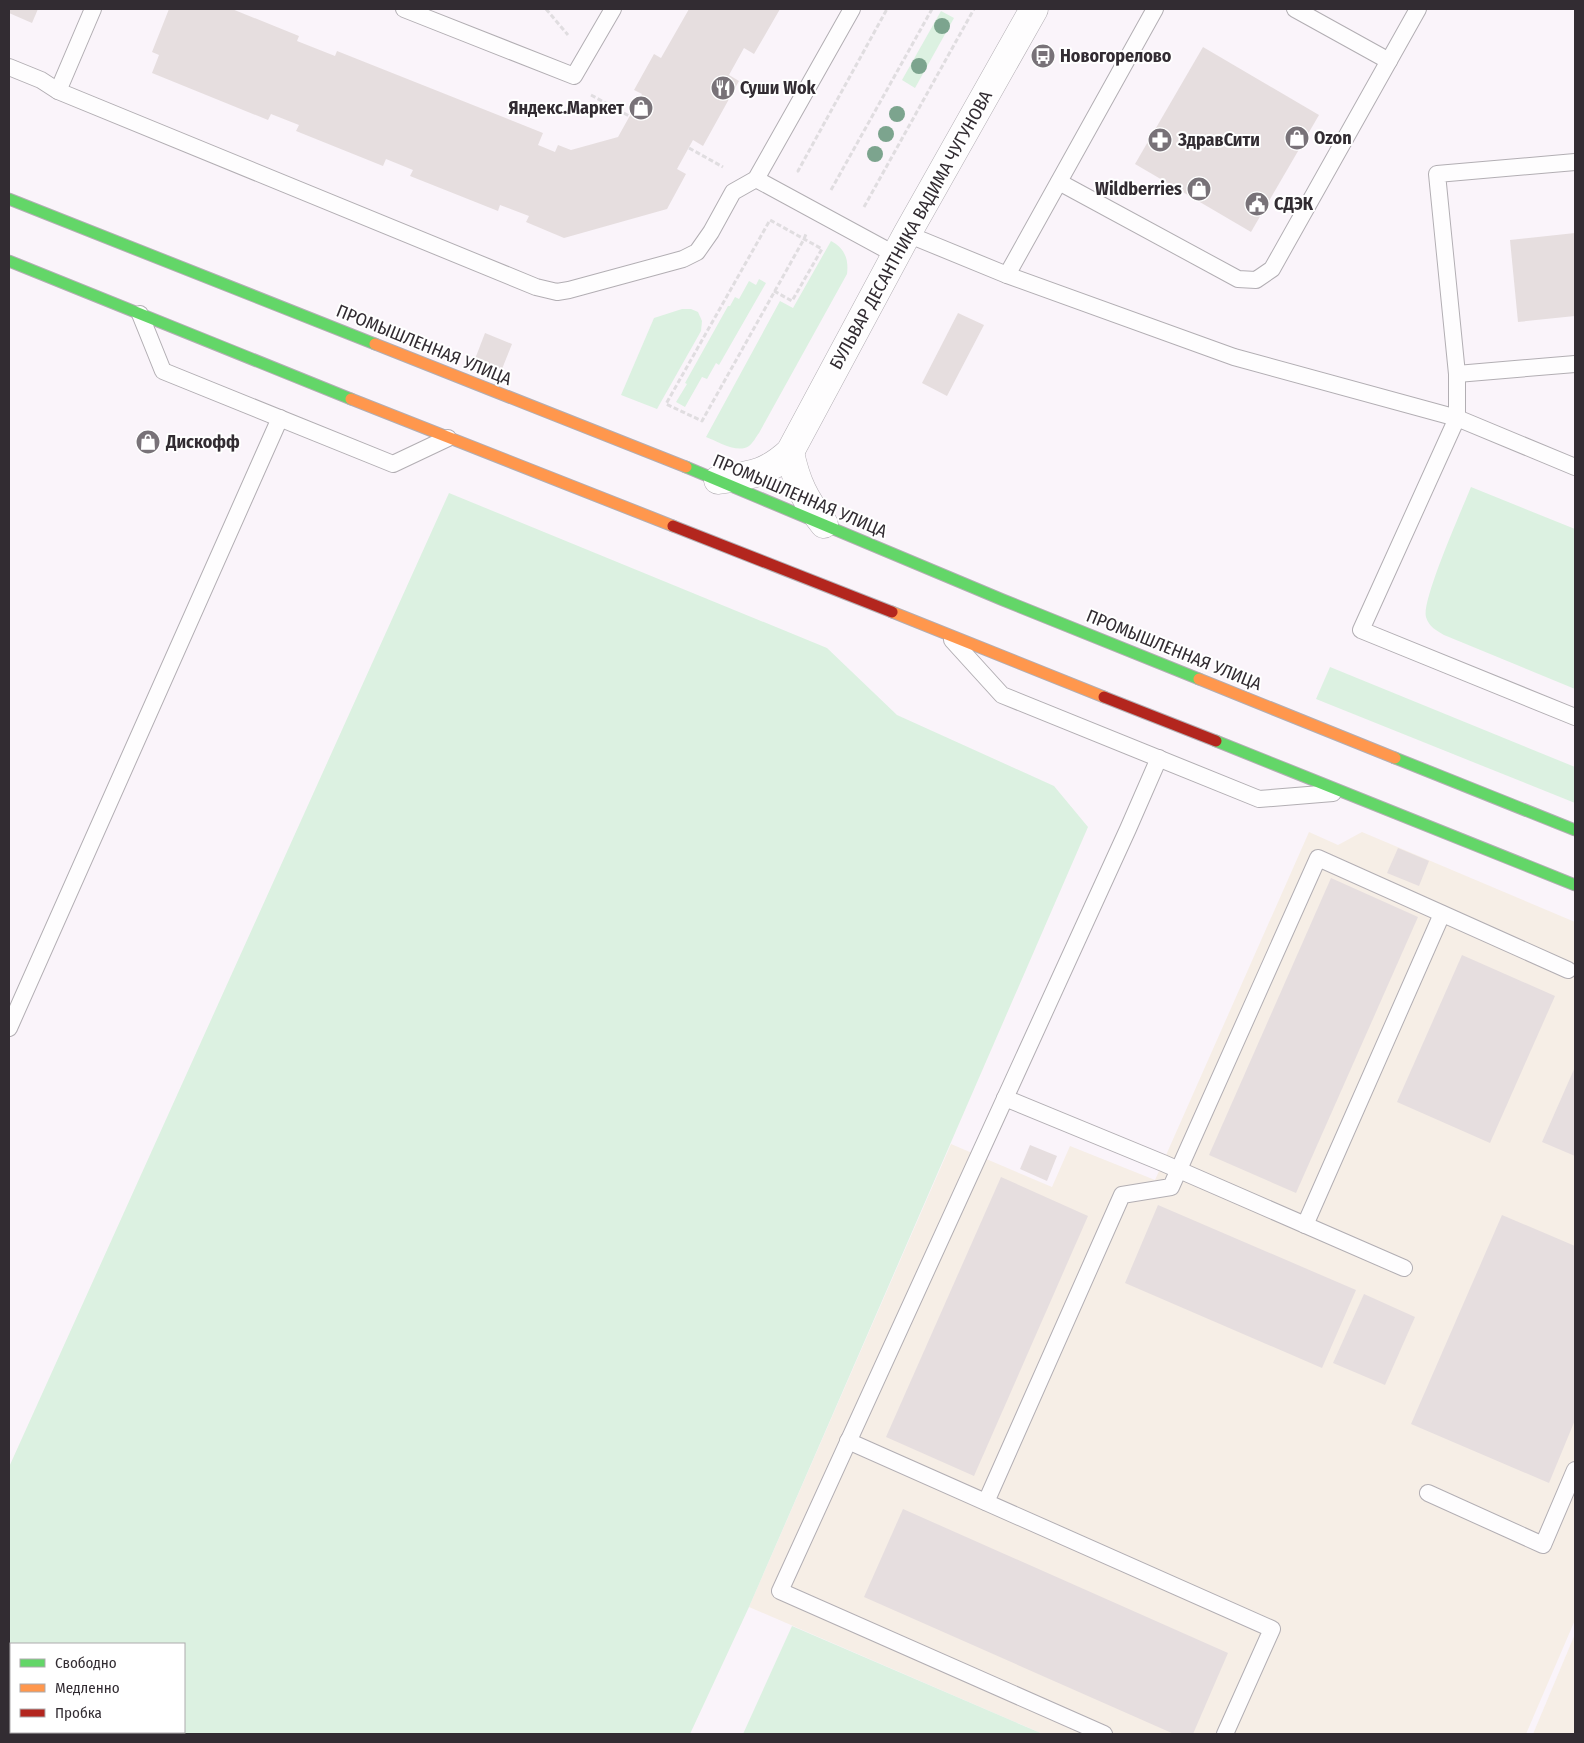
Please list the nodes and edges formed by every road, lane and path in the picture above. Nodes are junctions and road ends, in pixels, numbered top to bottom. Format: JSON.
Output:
{"nodes":[{"id":1,"x":92,"y":9,"type":"edge"},
{"id":2,"x":404,"y":9,"type":"edge"},
{"id":3,"x":546,"y":9,"type":"edge"},
{"id":4,"x":613,"y":9,"type":"edge"},
{"id":5,"x":852,"y":9,"type":"edge"},
{"id":6,"x":887,"y":9,"type":"edge"},
{"id":7,"x":932,"y":9,"type":"edge"},
{"id":8,"x":974,"y":9,"type":"edge"},
{"id":9,"x":1034,"y":9,"type":"edge"},
{"id":10,"x":1155,"y":9,"type":"edge"},
{"id":11,"x":1294,"y":9,"type":"edge"},
{"id":12,"x":1418,"y":9,"type":"edge"},
{"id":13,"x":569,"y":36,"type":"dead end"},
{"id":14,"x":1389,"y":61,"type":"junction"},
{"id":15,"x":9,"y":67,"type":"edge"},
{"id":16,"x":58,"y":91,"type":"junction"},
{"id":17,"x":590,"y":94,"type":"dead end"},
{"id":18,"x":629,"y":116,"type":"dead end"},
{"id":19,"x":689,"y":148,"type":"dead end"},
{"id":20,"x":1575,"y":162,"type":"edge"},
{"id":21,"x":806,"y":176,"type":"dead end"},
{"id":22,"x":756,"y":179,"type":"junction"},
{"id":23,"x":1059,"y":182,"type":"junction"},
{"id":24,"x":823,"y":185,"type":"dead end"},
{"id":25,"x":831,"y":190,"type":"junction"},
{"id":26,"x":829,"y":194,"type":"dead end"},
{"id":27,"x":839,"y":194,"type":"dead end"},
{"id":28,"x":9,"y":199,"type":"edge"},
{"id":29,"x":856,"y":203,"type":"dead end"},
{"id":30,"x":808,"y":232,"type":"dead end"},
{"id":31,"x":804,"y":239,"type":"junction"},
{"id":32,"x":901,"y":244,"type":"junction"},
{"id":33,"x":9,"y":261,"type":"edge"},
{"id":34,"x":1008,"y":275,"type":"junction"},
{"id":35,"x":774,"y":291,"type":"junction"},
{"id":36,"x":140,"y":314,"type":"junction"},
{"id":37,"x":1575,"y":364,"type":"edge"},
{"id":38,"x":1457,"y":374,"type":"junction"},
{"id":39,"x":280,"y":418,"type":"junction"},
{"id":40,"x":1457,"y":418,"type":"junction"},
{"id":41,"x":448,"y":438,"type":"junction"},
{"id":42,"x":790,"y":452,"type":"junction"},
{"id":43,"x":1575,"y":467,"type":"edge"},
{"id":44,"x":718,"y":480,"type":"junction"},
{"id":45,"x":824,"y":524,"type":"junction"},
{"id":46,"x":945,"y":633,"type":"junction"},
{"id":47,"x":1575,"y":717,"type":"edge"},
{"id":48,"x":1159,"y":758,"type":"junction"},
{"id":49,"x":1340,"y":792,"type":"junction"},
{"id":50,"x":1575,"y":830,"type":"edge"},
{"id":51,"x":1575,"y":885,"type":"edge"},
{"id":52,"x":1442,"y":914,"type":"junction"},
{"id":53,"x":1568,"y":970,"type":"dead end"},
{"id":54,"x":9,"y":1028,"type":"edge"},
{"id":55,"x":1005,"y":1098,"type":"junction"},
{"id":56,"x":1178,"y":1170,"type":"junction"},
{"id":57,"x":1305,"y":1225,"type":"junction"},
{"id":58,"x":1404,"y":1268,"type":"dead end"},
{"id":59,"x":848,"y":1441,"type":"junction"},
{"id":60,"x":1575,"y":1470,"type":"edge"},
{"id":61,"x":1428,"y":1493,"type":"dead end"},
{"id":62,"x":986,"y":1502,"type":"junction"},
{"id":63,"x":1104,"y":1734,"type":"edge"},
{"id":64,"x":1225,"y":1734,"type":"edge"}],
"edges":[{"from":1,"to":16,"type":"lane"},
{"from":2,"to":4,"type":"lane"},
{"from":3,"to":13,"type":"path"},
{"from":5,"to":22,"type":"lane"},
{"from":6,"to":21,"type":"path"},
{"from":7,"to":25,"type":"path"},
{"from":8,"to":29,"type":"path"},
{"from":9,"to":32,"type":"street","name":"БУЛЬВАР ДЕСАНТНИКА ВАДИМА ЧУГУНОВА"},
{"from":10,"to":23,"type":"lane"},
{"from":11,"to":14,"type":"lane"},
{"from":12,"to":14,"type":"lane"},
{"from":14,"to":23,"type":"lane"},
{"from":15,"to":16,"type":"lane"},
{"from":16,"to":22,"type":"lane"},
{"from":17,"to":18,"type":"path"},
{"from":19,"to":22,"type":"path"},
{"from":20,"to":38,"type":"lane"},
{"from":22,"to":32,"type":"lane"},
{"from":23,"to":34,"type":"lane"},
{"from":24,"to":25,"type":"path"},
{"from":25,"to":26,"type":"path"},
{"from":25,"to":27,"type":"path"},
{"from":28,"to":44,"type":"street","name":"ПРОМЫШЛЕННАЯ УЛИЦА"},
{"from":30,"to":31,"type":"path"},
{"from":31,"to":35,"type":"path"},
{"from":31,"to":35,"type":"path"},
{"from":31,"to":35,"type":"path"},
{"from":32,"to":34,"type":"lane"},
{"from":32,"to":42,"type":"street","name":"БУЛЬВАР ДЕСАНТНИКА ВАДИМА ЧУГУНОВА"},
{"from":33,"to":36,"type":"street"},
{"from":34,"to":40,"type":"lane"},
{"from":36,"to":39,"type":"lane"},
{"from":36,"to":41,"type":"street"},
{"from":37,"to":38,"type":"lane"},
{"from":38,"to":40,"type":"lane"},
{"from":39,"to":41,"type":"lane"},
{"from":39,"to":54,"type":"lane"},
{"from":40,"to":43,"type":"lane"},
{"from":40,"to":47,"type":"lane"},
{"from":41,"to":46,"type":"street"},
{"from":42,"to":44,"type":"street","name":"БУЛЬВАР ДЕСАНТНИКА ВАДИМА ЧУГУНОВА"},
{"from":42,"to":45,"type":"street"},
{"from":44,"to":45,"type":"street","name":"ПРОМЫШЛЕННАЯ УЛИЦА"},
{"from":45,"to":50,"type":"street","name":"ПРОМЫШЛЕННАЯ УЛИЦА"},
{"from":46,"to":48,"type":"lane"},
{"from":46,"to":49,"type":"street"},
{"from":48,"to":49,"type":"lane"},
{"from":48,"to":55,"type":"lane"},
{"from":49,"to":51,"type":"street"},
{"from":52,"to":53,"type":"lane"},
{"from":52,"to":56,"type":"lane"},
{"from":52,"to":57,"type":"lane"},
{"from":55,"to":56,"type":"lane"},
{"from":55,"to":59,"type":"lane"},
{"from":56,"to":57,"type":"lane"},
{"from":56,"to":62,"type":"lane"},
{"from":57,"to":58,"type":"lane"},
{"from":59,"to":62,"type":"lane"},
{"from":59,"to":63,"type":"lane"},
{"from":60,"to":61,"type":"lane"},
{"from":62,"to":64,"type":"lane"}]}
